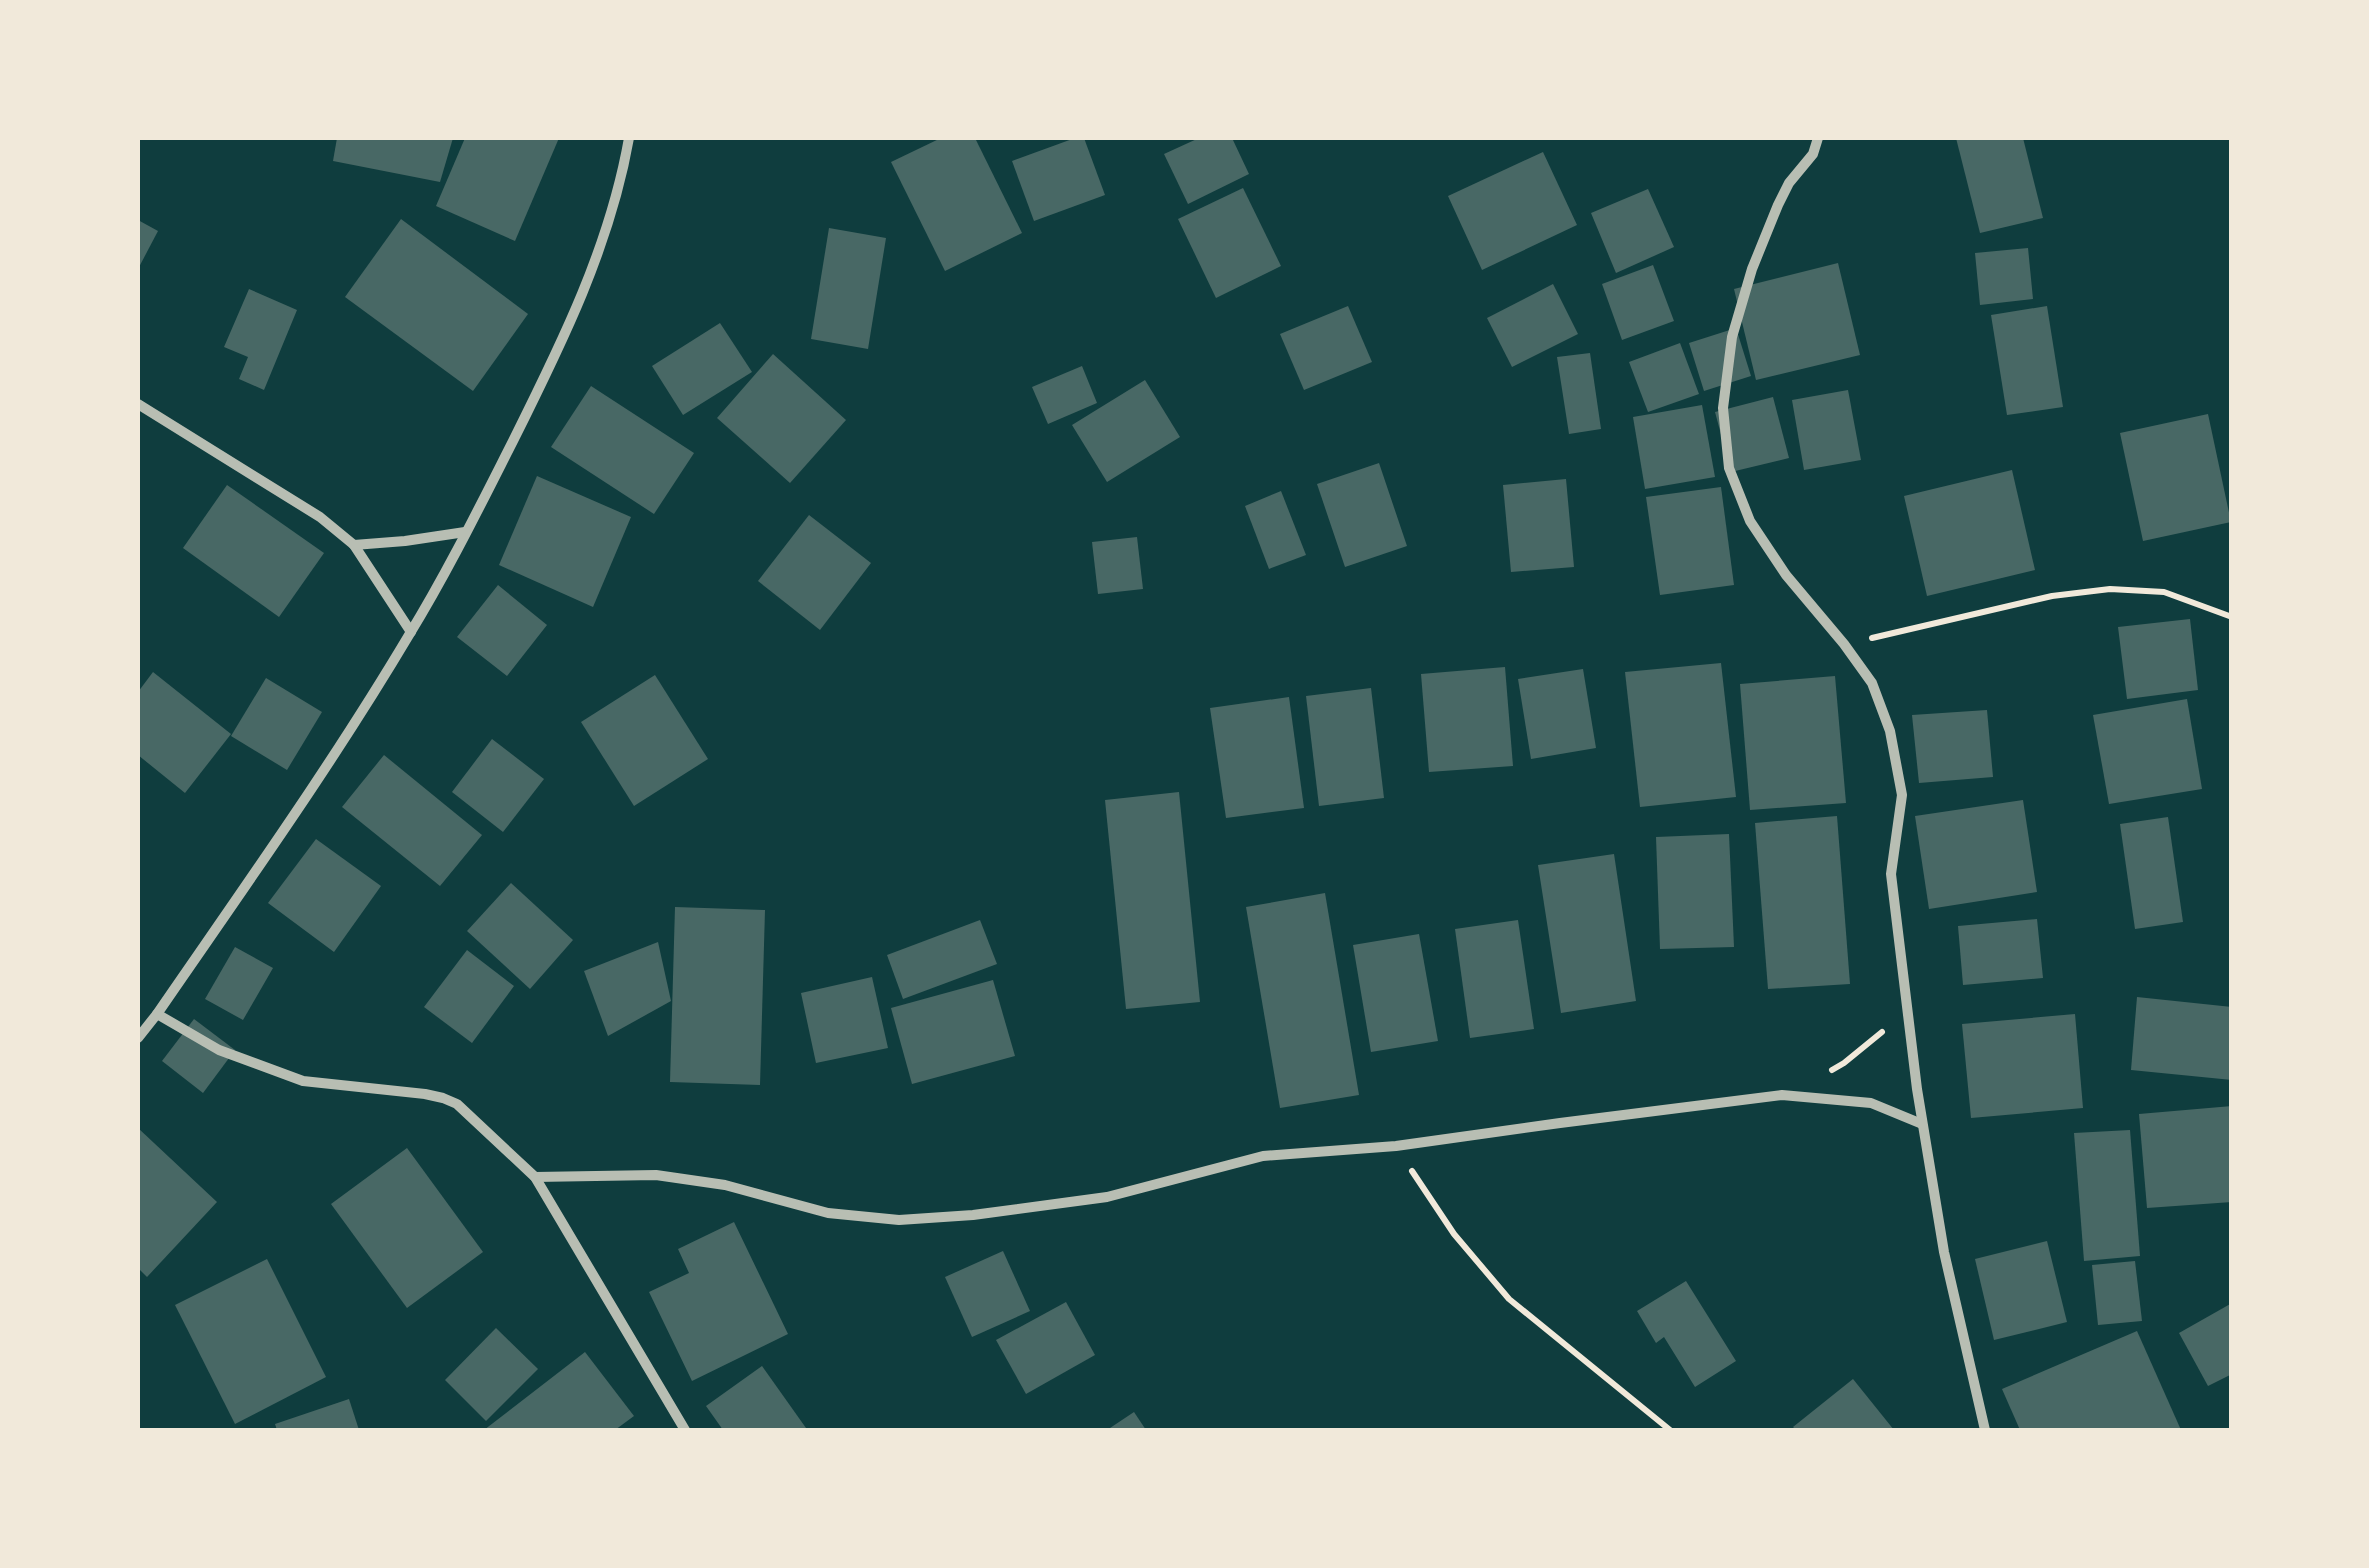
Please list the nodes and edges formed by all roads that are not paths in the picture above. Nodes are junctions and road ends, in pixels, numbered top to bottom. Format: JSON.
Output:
{"nodes":[{"id":1,"x":630,"y":138,"type":"edge"},
{"id":2,"x":1818,"y":138,"type":"edge"},
{"id":3,"x":138,"y":404,"type":"edge"},
{"id":4,"x":464,"y":532,"type":"junction"},
{"id":5,"x":354,"y":545,"type":"junction"},
{"id":6,"x":411,"y":632,"type":"junction"},
{"id":7,"x":156,"y":1014,"type":"junction"},
{"id":8,"x":138,"y":1038,"type":"edge"},
{"id":9,"x":1922,"y":1124,"type":"junction"},
{"id":10,"x":535,"y":1177,"type":"junction"},
{"id":11,"x":685,"y":1430,"type":"edge"},
{"id":12,"x":1985,"y":1430,"type":"edge"}],
"edges":[{"from":1,"to":4,"type":"street"},
{"from":2,"to":9,"type":"street"},
{"from":3,"to":5,"type":"street"},
{"from":4,"to":5,"type":"street"},
{"from":4,"to":6,"type":"street"},
{"from":5,"to":6,"type":"street"},
{"from":6,"to":7,"type":"street"},
{"from":7,"to":8,"type":"street"},
{"from":7,"to":10,"type":"street"},
{"from":9,"to":10,"type":"street"},
{"from":9,"to":12,"type":"street"},
{"from":10,"to":11,"type":"street"}]}
